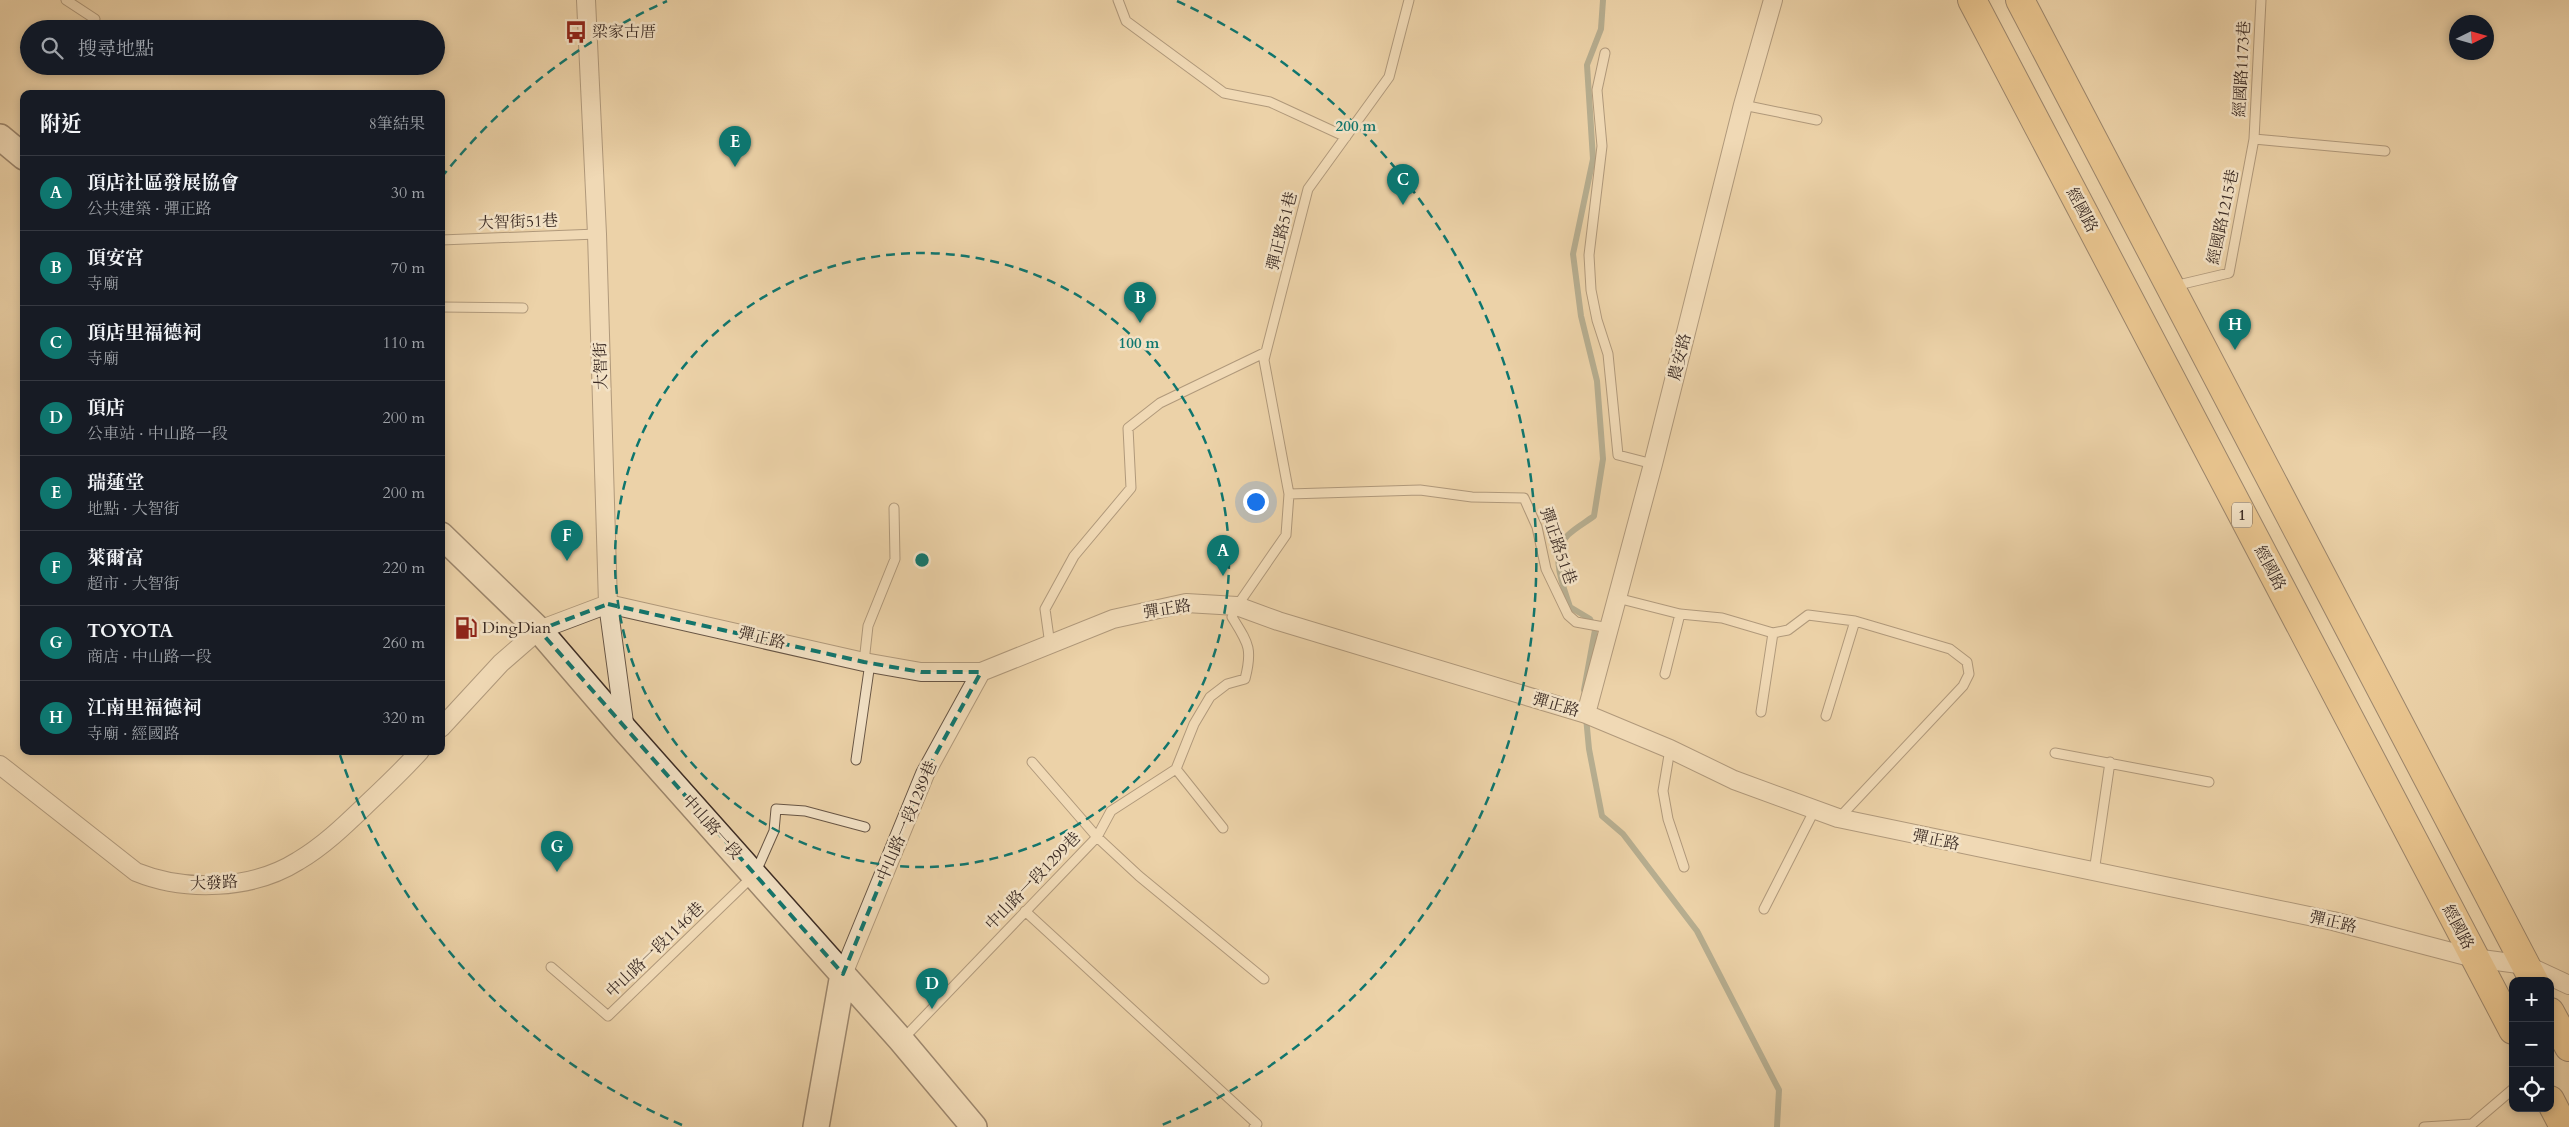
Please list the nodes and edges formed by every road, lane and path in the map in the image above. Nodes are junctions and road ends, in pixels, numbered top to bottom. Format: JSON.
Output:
{"nodes":[{"id":1,"x":66,"y":0,"type":"edge"},
{"id":2,"x":586,"y":0,"type":"edge"},
{"id":3,"x":1118,"y":0,"type":"edge"},
{"id":4,"x":1409,"y":0,"type":"edge"},
{"id":5,"x":1774,"y":0,"type":"edge"},
{"id":6,"x":1972,"y":0,"type":"edge"},
{"id":7,"x":2020,"y":0,"type":"edge"},
{"id":8,"x":2260,"y":0,"type":"edge"},
{"id":9,"x":95,"y":18,"type":"dead end"},
{"id":10,"x":1605,"y":52,"type":"dead end"},
{"id":11,"x":1743,"y":105,"type":"junction"},
{"id":12,"x":1818,"y":120,"type":"dead end"},
{"id":13,"x":0,"y":137,"type":"edge"},
{"id":14,"x":1346,"y":137,"type":"junction"},
{"id":15,"x":2254,"y":139,"type":"junction"},
{"id":16,"x":2385,"y":151,"type":"dead end"},
{"id":17,"x":20,"y":154,"type":"edge"},
{"id":18,"x":597,"y":234,"type":"junction"},
{"id":19,"x":445,"y":240,"type":"edge"},
{"id":20,"x":2171,"y":286,"type":"junction"},
{"id":21,"x":445,"y":307,"type":"edge"},
{"id":22,"x":522,"y":308,"type":"dead end"},
{"id":23,"x":1266,"y":352,"type":"junction"},
{"id":24,"x":1653,"y":464,"type":"junction"},
{"id":25,"x":1289,"y":494,"type":"junction"},
{"id":26,"x":894,"y":508,"type":"dead end"},
{"id":27,"x":445,"y":539,"type":"edge"},
{"id":28,"x":1618,"y":598,"type":"junction"},
{"id":29,"x":608,"y":604,"type":"junction"},
{"id":30,"x":1237,"y":606,"type":"junction"},
{"id":31,"x":1680,"y":614,"type":"junction"},
{"id":32,"x":1855,"y":621,"type":"junction"},
{"id":33,"x":1609,"y":628,"type":"junction"},
{"id":34,"x":540,"y":630,"type":"junction"},
{"id":35,"x":1772,"y":633,"type":"junction"},
{"id":36,"x":1050,"y":644,"type":"junction"},
{"id":37,"x":867,"y":662,"type":"junction"},
{"id":38,"x":981,"y":672,"type":"junction"},
{"id":39,"x":1665,"y":674,"type":"dead end"},
{"id":40,"x":1761,"y":712,"type":"dead end"},
{"id":41,"x":1586,"y":714,"type":"junction"},
{"id":42,"x":1826,"y":716,"type":"dead end"},
{"id":43,"x":445,"y":724,"type":"edge"},
{"id":44,"x":625,"y":730,"type":"junction"},
{"id":45,"x":1670,"y":749,"type":"junction"},
{"id":46,"x":2055,"y":753,"type":"dead end"},
{"id":47,"x":416,"y":755,"type":"edge"},
{"id":48,"x":856,"y":760,"type":"dead end"},
{"id":49,"x":1032,"y":762,"type":"dead end"},
{"id":50,"x":2110,"y":762,"type":"junction"},
{"id":51,"x":0,"y":765,"type":"edge"},
{"id":52,"x":1176,"y":769,"type":"junction"},
{"id":53,"x":2209,"y":782,"type":"dead end"},
{"id":54,"x":1814,"y":811,"type":"junction"},
{"id":55,"x":1838,"y":818,"type":"junction"},
{"id":56,"x":865,"y":827,"type":"dead end"},
{"id":57,"x":1223,"y":828,"type":"dead end"},
{"id":58,"x":1097,"y":837,"type":"junction"},
{"id":59,"x":1684,"y":868,"type":"dead end"},
{"id":60,"x":2094,"y":872,"type":"junction"},
{"id":61,"x":755,"y":874,"type":"junction"},
{"id":62,"x":1764,"y":909,"type":"dead end"},
{"id":63,"x":1025,"y":911,"type":"junction"},
{"id":64,"x":2474,"y":958,"type":"junction"},
{"id":65,"x":551,"y":967,"type":"dead end"},
{"id":66,"x":2530,"y":973,"type":"edge"},
{"id":67,"x":844,"y":974,"type":"junction"},
{"id":68,"x":1264,"y":979,"type":"dead end"},
{"id":69,"x":2569,"y":985,"type":"edge"},
{"id":70,"x":2554,"y":1019,"type":"edge"},
{"id":71,"x":2509,"y":1023,"type":"edge"},
{"id":72,"x":902,"y":1040,"type":"junction"},
{"id":73,"x":2569,"y":1047,"type":"edge"},
{"id":74,"x":2509,"y":1092,"type":"edge"},
{"id":75,"x":2554,"y":1108,"type":"edge"},
{"id":76,"x":816,"y":1127,"type":"edge"},
{"id":77,"x":974,"y":1127,"type":"edge"},
{"id":78,"x":1254,"y":1127,"type":"edge"},
{"id":79,"x":2424,"y":1127,"type":"edge"},
{"id":80,"x":2564,"y":1127,"type":"edge"}],
"edges":[{"from":1,"to":9,"type":"lane"},
{"from":2,"to":18,"type":"street","name":"大智街"},
{"from":3,"to":14,"type":"lane"},
{"from":4,"to":14,"type":"lane","name":"彈正路51巷"},
{"from":5,"to":11,"type":"street","name":"農安路"},
{"from":6,"to":64,"type":"main road","name":"經國路","number":"1"},
{"from":7,"to":20,"type":"main road"},
{"from":8,"to":15,"type":"lane","name":"經國路1173巷"},
{"from":10,"to":24,"type":"lane"},
{"from":11,"to":12,"type":"lane"},
{"from":11,"to":24,"type":"street","name":"農安路"},
{"from":13,"to":17,"type":"street"},
{"from":14,"to":23,"type":"lane","name":"彈正路51巷"},
{"from":15,"to":16,"type":"lane"},
{"from":15,"to":20,"type":"lane","name":"經國路1215巷"},
{"from":18,"to":19,"type":"lane","name":"大智街51巷"},
{"from":18,"to":29,"type":"street","name":"大智街"},
{"from":20,"to":66,"type":"main road"},
{"from":21,"to":22,"type":"lane"},
{"from":23,"to":25,"type":"lane","name":"彈正路51巷"},
{"from":23,"to":36,"type":"lane"},
{"from":24,"to":28,"type":"street","name":"農安路"},
{"from":25,"to":30,"type":"lane","name":"彈正路51巷"},
{"from":25,"to":33,"type":"lane","name":"彈正路51巷"},
{"from":26,"to":37,"type":"lane"},
{"from":27,"to":34,"type":"street","name":"中山路一段"},
{"from":28,"to":31,"type":"lane"},
{"from":28,"to":33,"type":"street","name":"農安路"},
{"from":29,"to":34,"type":"street"},
{"from":29,"to":37,"type":"street","name":"彈正路"},
{"from":29,"to":44,"type":"street","name":"大智街"},
{"from":30,"to":36,"type":"street","name":"彈正路"},
{"from":30,"to":41,"type":"street","name":"彈正路"},
{"from":30,"to":52,"type":"lane"},
{"from":31,"to":35,"type":"lane"},
{"from":31,"to":39,"type":"lane"},
{"from":32,"to":35,"type":"lane"},
{"from":32,"to":42,"type":"lane"},
{"from":32,"to":55,"type":"lane"},
{"from":33,"to":41,"type":"street","name":"農安路"},
{"from":34,"to":43,"type":"street"},
{"from":34,"to":44,"type":"street","name":"中山路一段"},
{"from":35,"to":40,"type":"lane"},
{"from":36,"to":38,"type":"street","name":"彈正路"},
{"from":37,"to":38,"type":"street","name":"彈正路"},
{"from":37,"to":48,"type":"lane"},
{"from":38,"to":67,"type":"street","name":"中山路一段1289巷"},
{"from":41,"to":45,"type":"street","name":"彈正路"},
{"from":44,"to":61,"type":"street","name":"中山路一段"},
{"from":45,"to":54,"type":"street","name":"彈正路"},
{"from":45,"to":59,"type":"lane"},
{"from":46,"to":50,"type":"lane"},
{"from":47,"to":51,"type":"street","name":"大發路"},
{"from":49,"to":58,"type":"lane"},
{"from":50,"to":53,"type":"lane"},
{"from":50,"to":60,"type":"lane"},
{"from":52,"to":57,"type":"lane"},
{"from":52,"to":58,"type":"lane"},
{"from":54,"to":55,"type":"street","name":"彈正路"},
{"from":54,"to":62,"type":"lane"},
{"from":55,"to":60,"type":"street","name":"彈正路"},
{"from":56,"to":61,"type":"lane"},
{"from":58,"to":63,"type":"lane","name":"中山路一段1299巷"},
{"from":58,"to":68,"type":"lane","name":"中山路一段1299巷"},
{"from":60,"to":64,"type":"street","name":"彈正路"},
{"from":61,"to":65,"type":"lane","name":"中山路一段1146巷"},
{"from":61,"to":67,"type":"street","name":"中山路一段"},
{"from":63,"to":72,"type":"lane","name":"中山路一段1299巷"},
{"from":63,"to":78,"type":"lane"},
{"from":64,"to":66,"type":"street","name":"彈正路"},
{"from":64,"to":71,"type":"main road","name":"經國路","number":"1"},
{"from":66,"to":69,"type":"street","name":"彈正路"},
{"from":67,"to":72,"type":"street","name":"中山路一段"},
{"from":67,"to":76,"type":"street"},
{"from":70,"to":73,"type":"main road"},
{"from":72,"to":77,"type":"street","name":"中山路一段"},
{"from":74,"to":79,"type":"lane"},
{"from":75,"to":80,"type":"main road"}]}
